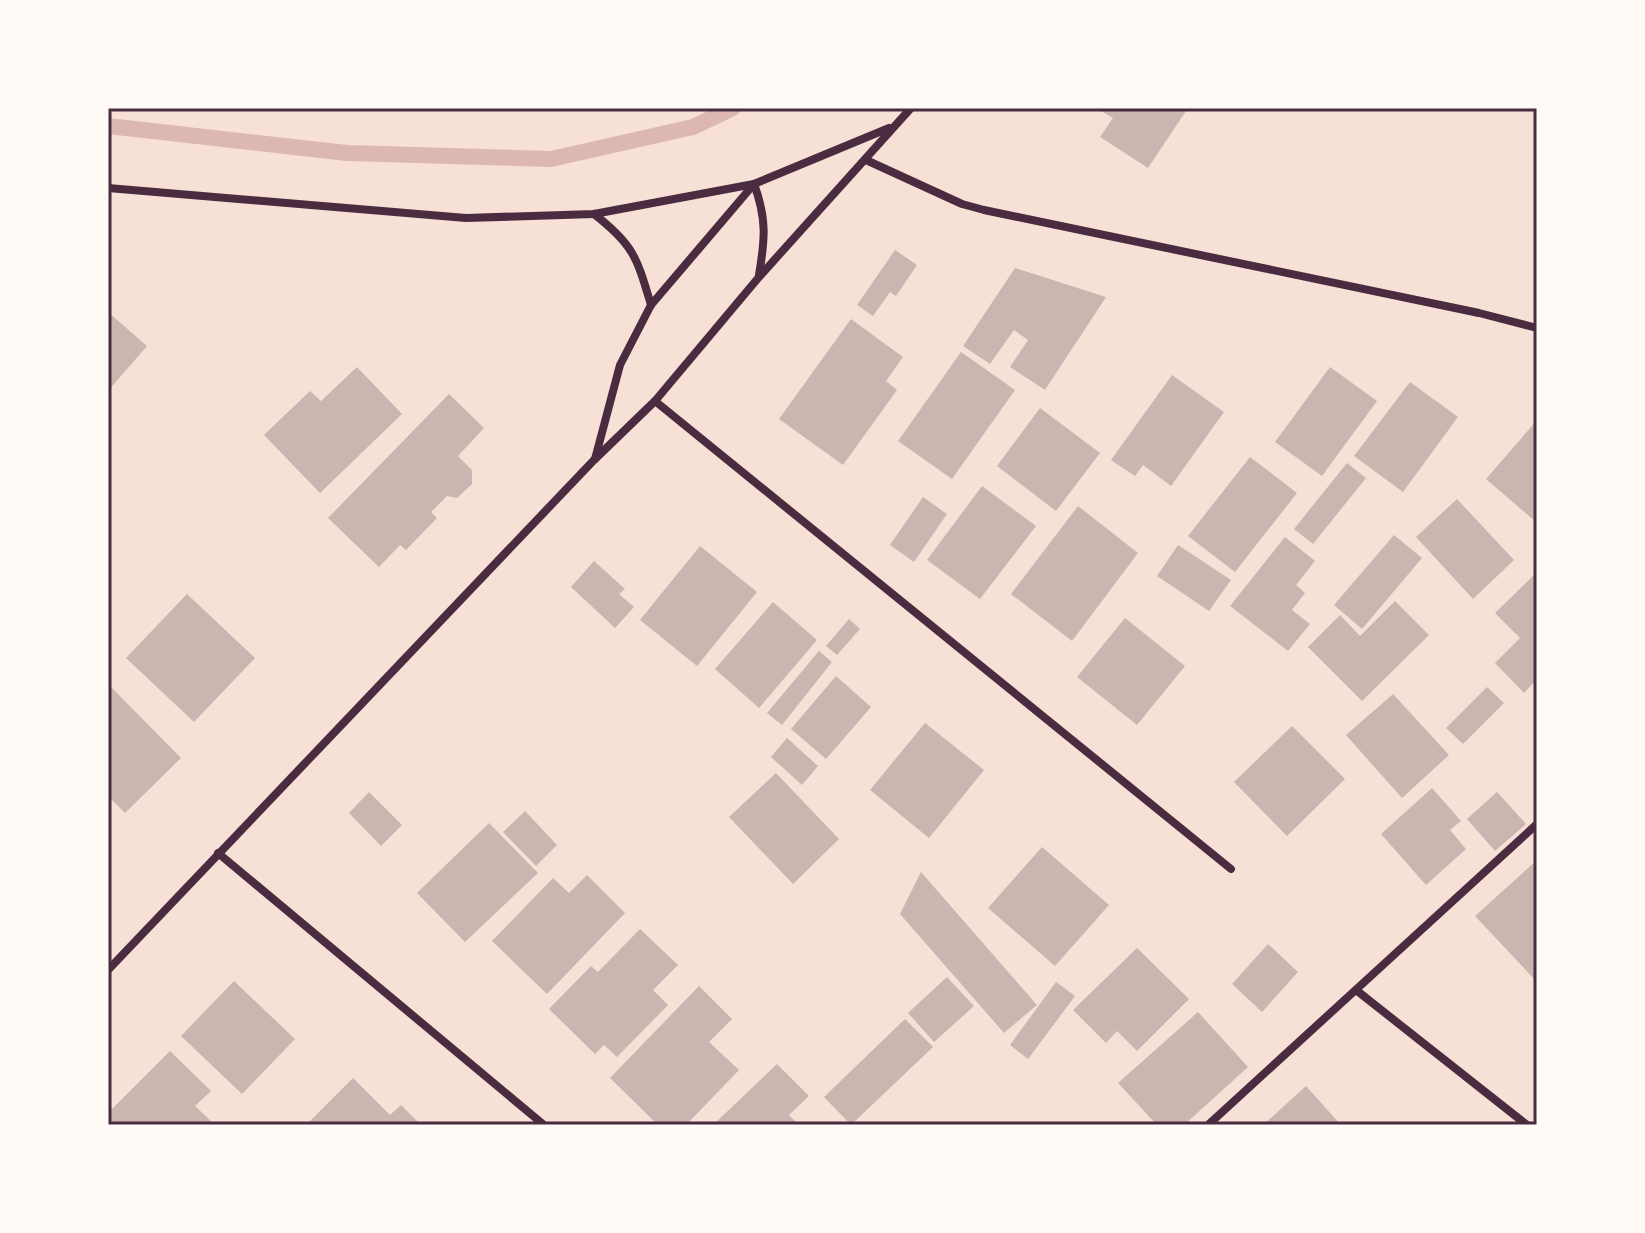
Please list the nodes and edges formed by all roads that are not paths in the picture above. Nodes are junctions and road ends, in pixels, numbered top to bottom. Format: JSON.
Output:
{"nodes":[{"id":1,"x":911,"y":108,"type":"edge"},
{"id":2,"x":890,"y":128,"type":"junction"},
{"id":3,"x":866,"y":160,"type":"junction"},
{"id":4,"x":754,"y":184,"type":"junction"},
{"id":5,"x":108,"y":188,"type":"edge"},
{"id":6,"x":594,"y":214,"type":"junction"},
{"id":7,"x":759,"y":277,"type":"junction"},
{"id":8,"x":651,"y":305,"type":"junction"},
{"id":9,"x":1537,"y":328,"type":"edge"},
{"id":10,"x":655,"y":401,"type":"junction"},
{"id":11,"x":594,"y":460,"type":"junction"},
{"id":12,"x":1537,"y":824,"type":"edge"},
{"id":13,"x":218,"y":853,"type":"junction"},
{"id":14,"x":1231,"y":869,"type":"dead end"},
{"id":15,"x":108,"y":970,"type":"edge"},
{"id":16,"x":1356,"y":990,"type":"junction"},
{"id":17,"x":544,"y":1125,"type":"edge"},
{"id":18,"x":1208,"y":1125,"type":"edge"},
{"id":19,"x":1527,"y":1125,"type":"edge"}],
"edges":[{"from":1,"to":2,"type":"street"},
{"from":2,"to":3,"type":"street"},
{"from":2,"to":4,"type":"street"},
{"from":3,"to":7,"type":"street"},
{"from":3,"to":9,"type":"street"},
{"from":4,"to":6,"type":"street"},
{"from":4,"to":7,"type":"street"},
{"from":4,"to":8,"type":"street"},
{"from":5,"to":6,"type":"street"},
{"from":6,"to":8,"type":"street"},
{"from":7,"to":10,"type":"street"},
{"from":8,"to":11,"type":"street"},
{"from":10,"to":11,"type":"street"},
{"from":10,"to":14,"type":"street"},
{"from":11,"to":13,"type":"street"},
{"from":12,"to":16,"type":"street"},
{"from":13,"to":15,"type":"street"},
{"from":13,"to":17,"type":"street"},
{"from":16,"to":18,"type":"street"},
{"from":16,"to":19,"type":"street"}]}
